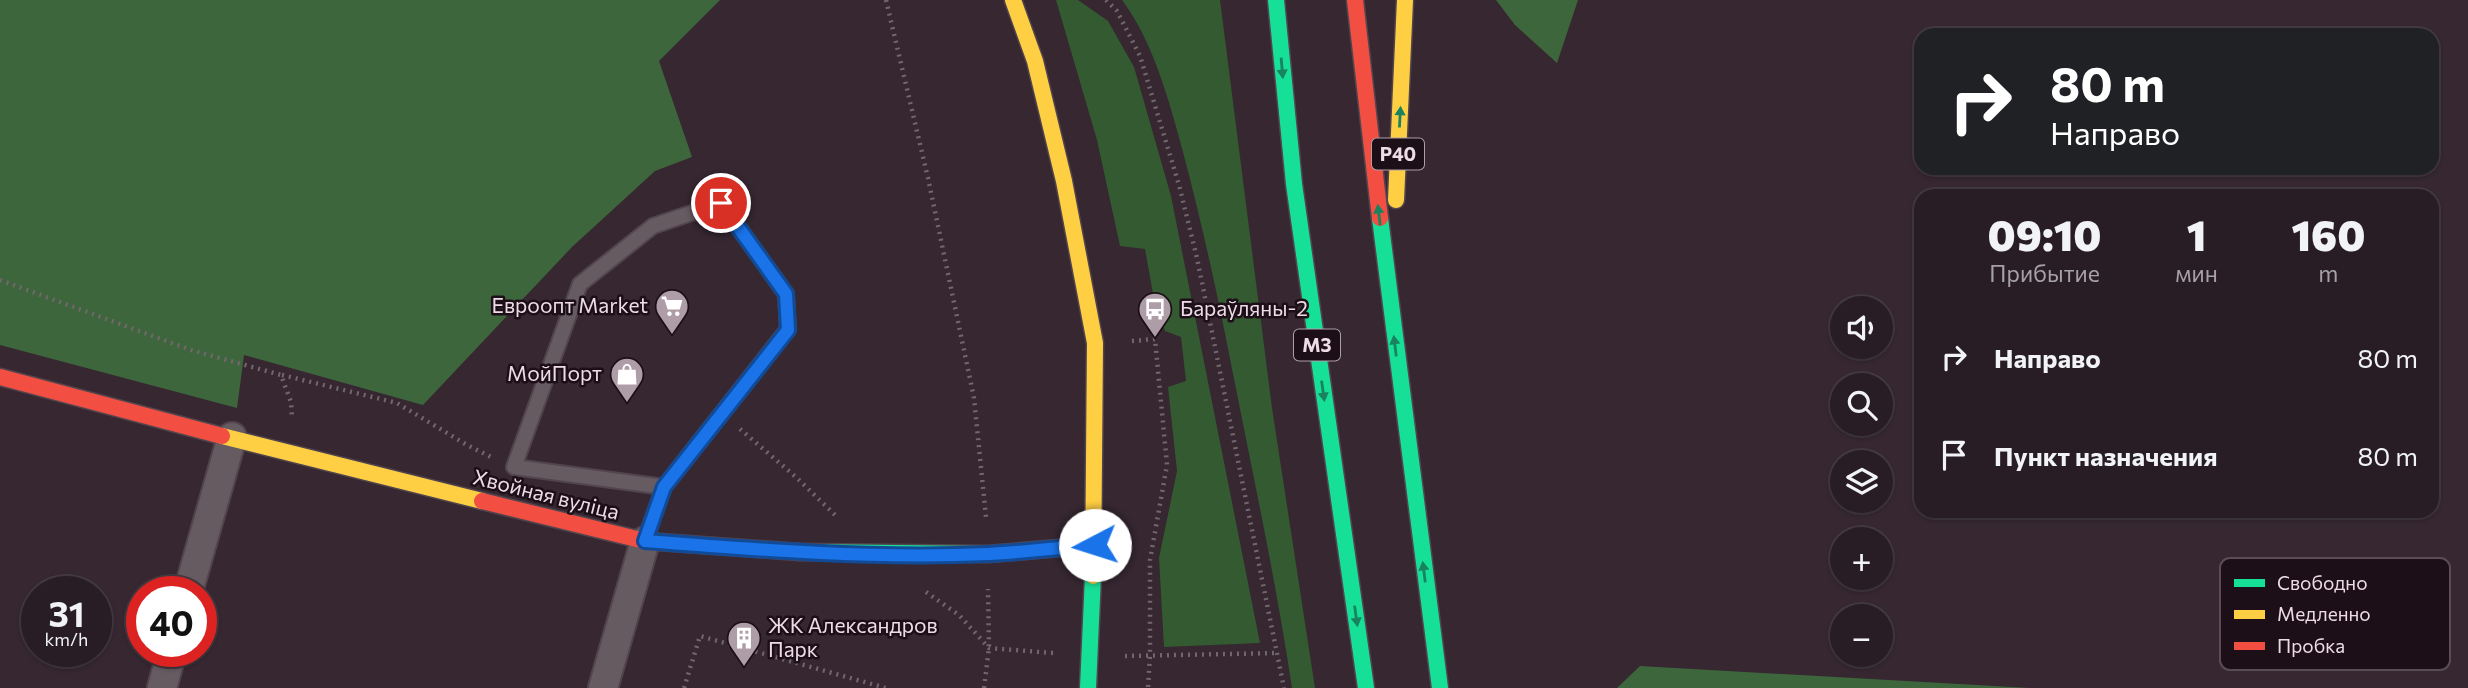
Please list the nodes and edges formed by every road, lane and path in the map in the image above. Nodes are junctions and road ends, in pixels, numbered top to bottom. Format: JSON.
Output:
{"nodes":[{"id":1,"x":886,"y":0,"type":"edge"},
{"id":2,"x":1013,"y":0,"type":"edge"},
{"id":3,"x":1106,"y":0,"type":"edge"},
{"id":4,"x":1276,"y":0,"type":"edge"},
{"id":5,"x":1355,"y":0,"type":"edge"},
{"id":6,"x":1405,"y":0,"type":"edge"},
{"id":7,"x":0,"y":280,"type":"edge"},
{"id":8,"x":1390,"y":307,"type":"junction"},
{"id":9,"x":1154,"y":339,"type":"dead end"},
{"id":10,"x":281,"y":375,"type":"junction"},
{"id":11,"x":0,"y":377,"type":"edge"},
{"id":12,"x":723,"y":414,"type":"junction"},
{"id":13,"x":232,"y":437,"type":"junction"},
{"id":14,"x":290,"y":454,"type":"junction"},
{"id":15,"x":514,"y":467,"type":"junction"},
{"id":16,"x":664,"y":487,"type":"junction"},
{"id":17,"x":645,"y":541,"type":"junction"},
{"id":18,"x":1095,"y":545,"type":"junction"},
{"id":19,"x":870,"y":554,"type":"junction"},
{"id":20,"x":988,"y":554,"type":"junction"},
{"id":21,"x":193,"y":576,"type":"edge"},
{"id":22,"x":923,"y":590,"type":"dead end"},
{"id":23,"x":989,"y":648,"type":"junction"},
{"id":24,"x":1278,"y":653,"type":"junction"},
{"id":25,"x":1150,"y":655,"type":"junction"},
{"id":26,"x":1091,"y":656,"type":"junction"},
{"id":27,"x":168,"y":667,"type":"edge"},
{"id":28,"x":162,"y":688,"type":"edge"},
{"id":29,"x":603,"y":688,"type":"edge"},
{"id":30,"x":684,"y":688,"type":"edge"},
{"id":31,"x":886,"y":688,"type":"edge"},
{"id":32,"x":984,"y":688,"type":"edge"},
{"id":33,"x":1088,"y":688,"type":"edge"},
{"id":34,"x":1147,"y":688,"type":"edge"},
{"id":35,"x":1284,"y":688,"type":"edge"},
{"id":36,"x":1366,"y":688,"type":"edge"},
{"id":37,"x":1440,"y":688,"type":"edge"}],
"edges":[{"from":1,"to":20,"type":"path"},
{"from":2,"to":18,"type":"main road"},
{"from":3,"to":24,"type":"path"},
{"from":4,"to":36,"type":"main road","number":"М3","one_way":true},
{"from":8,"to":5,"type":"main road","one_way":true},
{"from":8,"to":6,"type":"main road","number":"Р40","one_way":true},
{"from":7,"to":10,"type":"path"},
{"from":37,"to":8,"type":"main road","one_way":true},
{"from":9,"to":25,"type":"path"},
{"from":10,"to":14,"type":"path"},
{"from":10,"to":15,"type":"path"},
{"from":11,"to":13,"type":"main road","name":"Хвойная вуліца"},
{"from":12,"to":15,"type":"lane"},
{"from":12,"to":16,"type":"lane"},
{"from":12,"to":19,"type":"path"},
{"from":13,"to":14,"type":"main road","name":"Хвойная вуліца"},
{"from":13,"to":21,"type":"street"},
{"from":14,"to":17,"type":"main road","name":"Хвойная вуліца"},
{"from":15,"to":16,"type":"lane"},
{"from":16,"to":17,"type":"lane"},
{"from":17,"to":19,"type":"main road","name":"Хвойная вуліца"},
{"from":17,"to":29,"type":"street"},
{"from":18,"to":20,"type":"main road","name":"Хвойная вуліца"},
{"from":18,"to":26,"type":"main road"},
{"from":19,"to":20,"type":"main road","name":"Хвойная вуліца"},
{"from":20,"to":23,"type":"path"},
{"from":22,"to":23,"type":"path"},
{"from":23,"to":26,"type":"path"},
{"from":23,"to":32,"type":"path"},
{"from":24,"to":25,"type":"path"},
{"from":24,"to":35,"type":"path"},
{"from":25,"to":34,"type":"path"},
{"from":26,"to":33,"type":"main road"},
{"from":27,"to":28,"type":"street"},
{"from":30,"to":31,"type":"path"}]}
